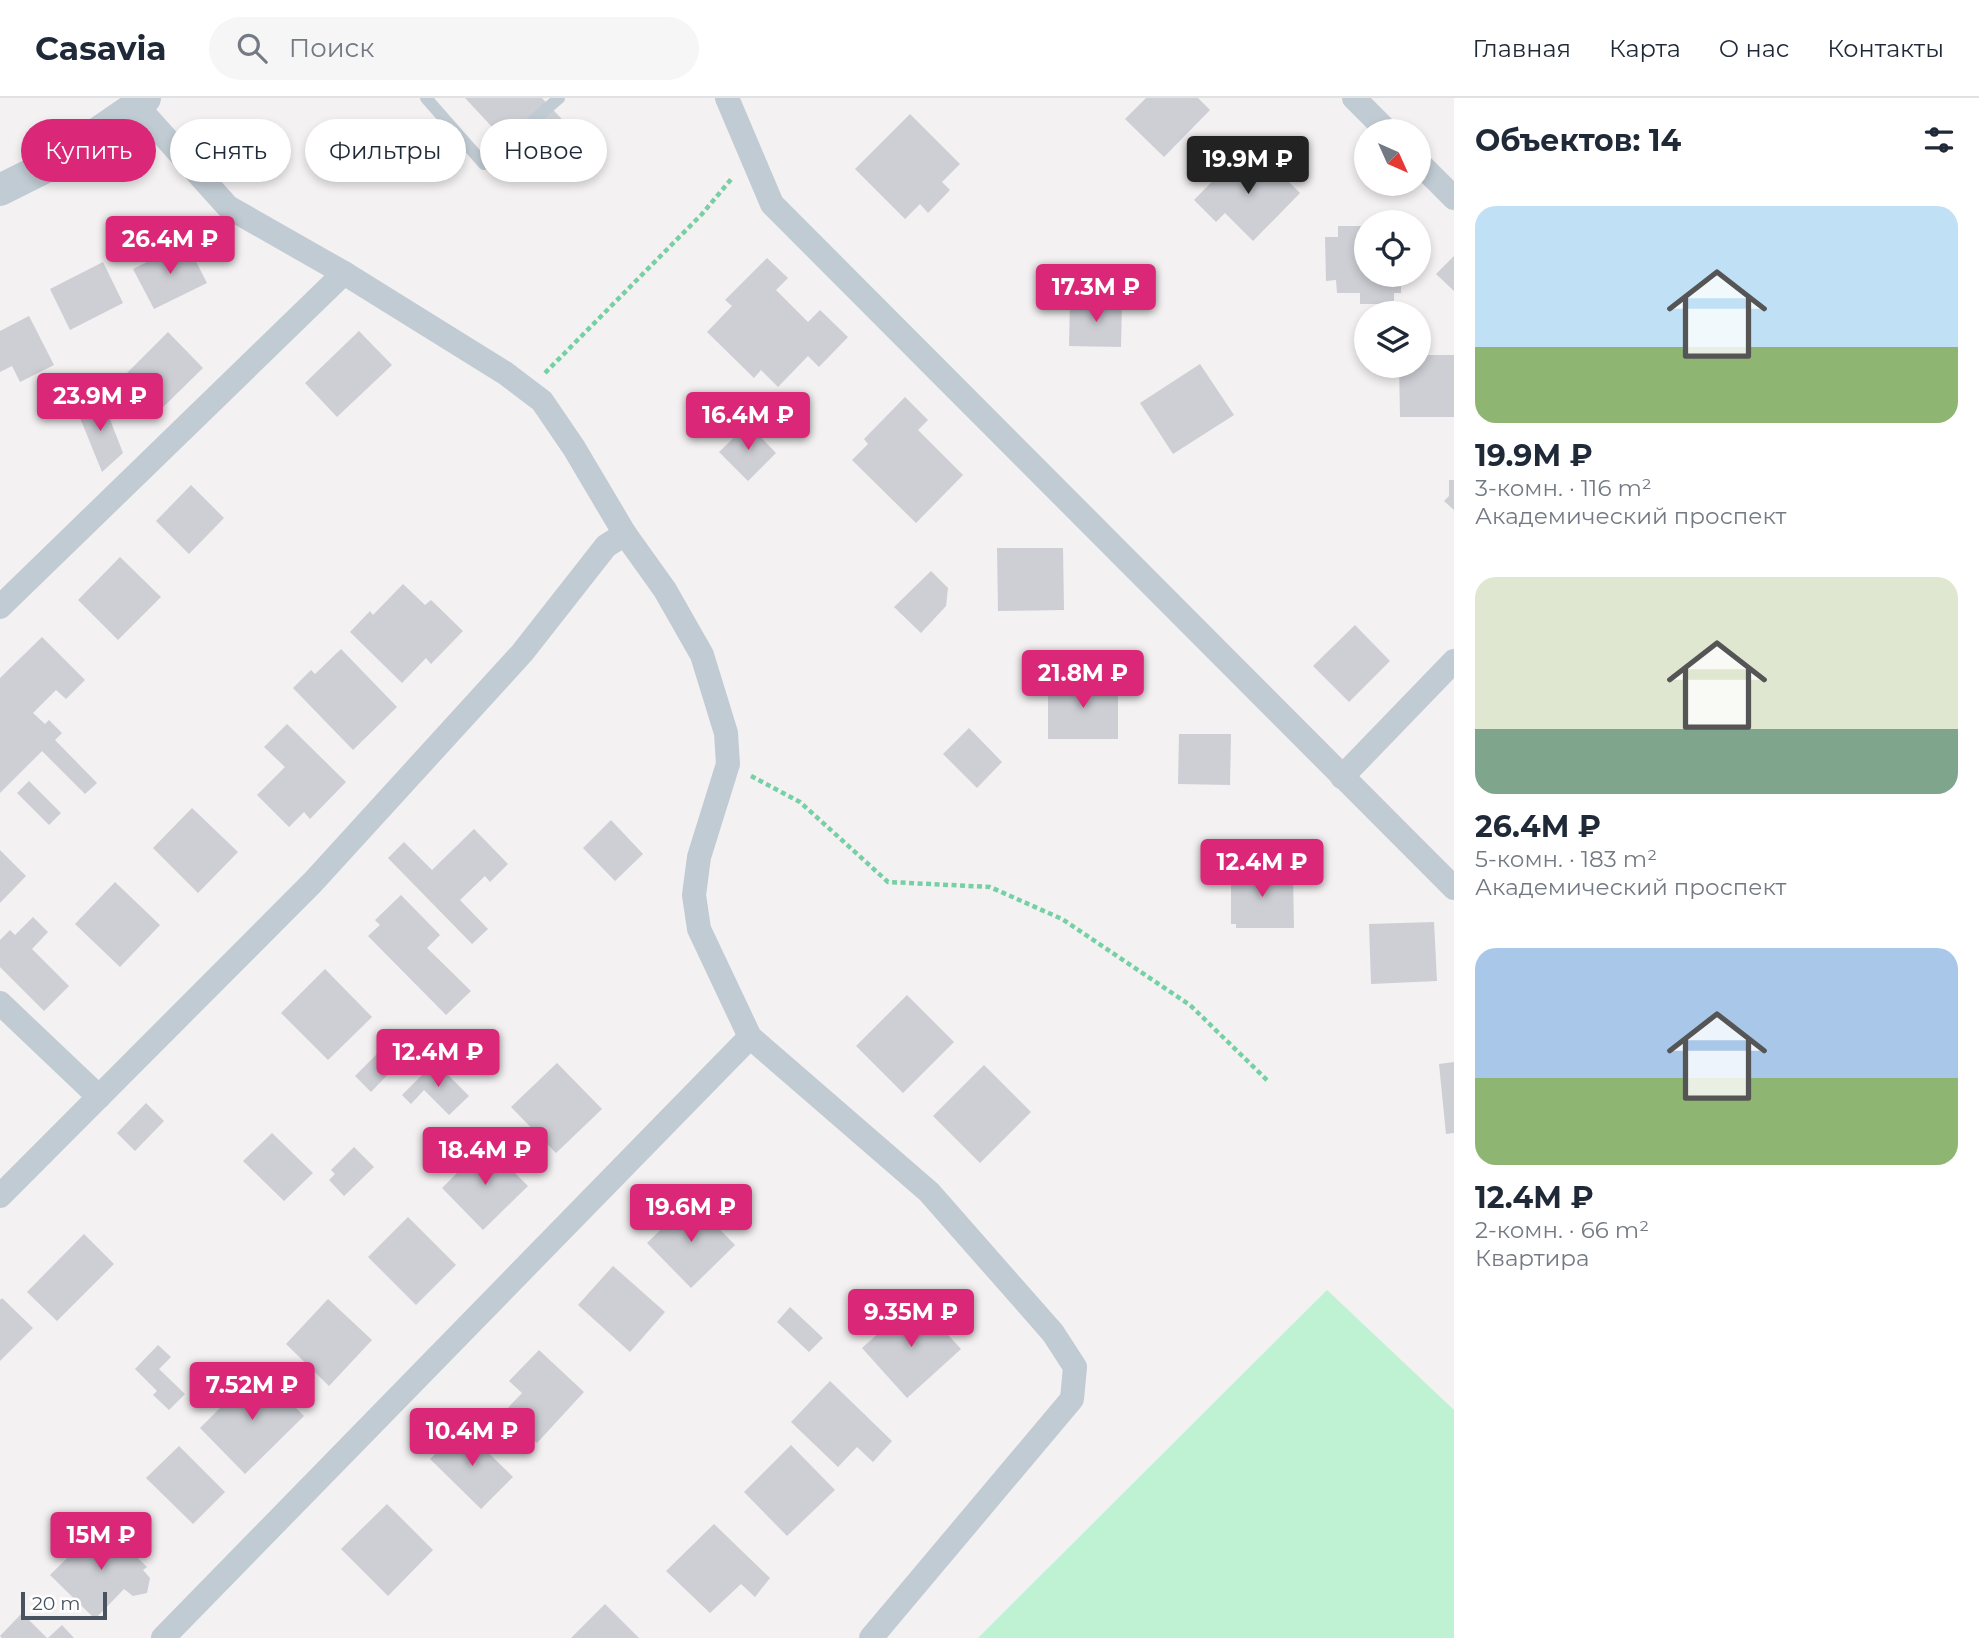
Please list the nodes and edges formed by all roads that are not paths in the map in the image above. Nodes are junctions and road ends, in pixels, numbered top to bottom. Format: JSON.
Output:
{"nodes":[{"id":1,"x":426,"y":98,"type":"edge"},
{"id":2,"x":559,"y":98,"type":"edge"},
{"id":3,"x":727,"y":98,"type":"edge"},
{"id":4,"x":1354,"y":98,"type":"edge"},
{"id":5,"x":141,"y":102,"type":"edge"},
{"id":6,"x":1375,"y":119,"type":"edge"},
{"id":7,"x":1432,"y":176,"type":"edge"},
{"id":8,"x":0,"y":190,"type":"edge"},
{"id":9,"x":1454,"y":198,"type":"edge"},
{"id":10,"x":344,"y":273,"type":"junction"},
{"id":11,"x":625,"y":534,"type":"junction"},
{"id":12,"x":0,"y":607,"type":"edge"},
{"id":13,"x":1454,"y":660,"type":"edge"},
{"id":14,"x":1342,"y":777,"type":"junction"},
{"id":15,"x":1454,"y":888,"type":"edge"},
{"id":16,"x":0,"y":1003,"type":"edge"},
{"id":17,"x":750,"y":1037,"type":"junction"},
{"id":18,"x":99,"y":1097,"type":"junction"},
{"id":19,"x":0,"y":1196,"type":"edge"},
{"id":20,"x":163,"y":1638,"type":"edge"},
{"id":21,"x":871,"y":1638,"type":"edge"}],
"edges":[{"from":1,"to":2,"type":"lane"},
{"from":3,"to":14,"type":"street"},
{"from":4,"to":6,"type":"street"},
{"from":5,"to":8,"type":"street"},
{"from":5,"to":10,"type":"street"},
{"from":7,"to":9,"type":"street"},
{"from":10,"to":11,"type":"street"},
{"from":10,"to":12,"type":"street"},
{"from":11,"to":17,"type":"street"},
{"from":11,"to":18,"type":"street"},
{"from":13,"to":14,"type":"street"},
{"from":14,"to":15,"type":"street"},
{"from":16,"to":18,"type":"street"},
{"from":17,"to":20,"type":"street"},
{"from":17,"to":21,"type":"street"},
{"from":18,"to":19,"type":"street"}]}
